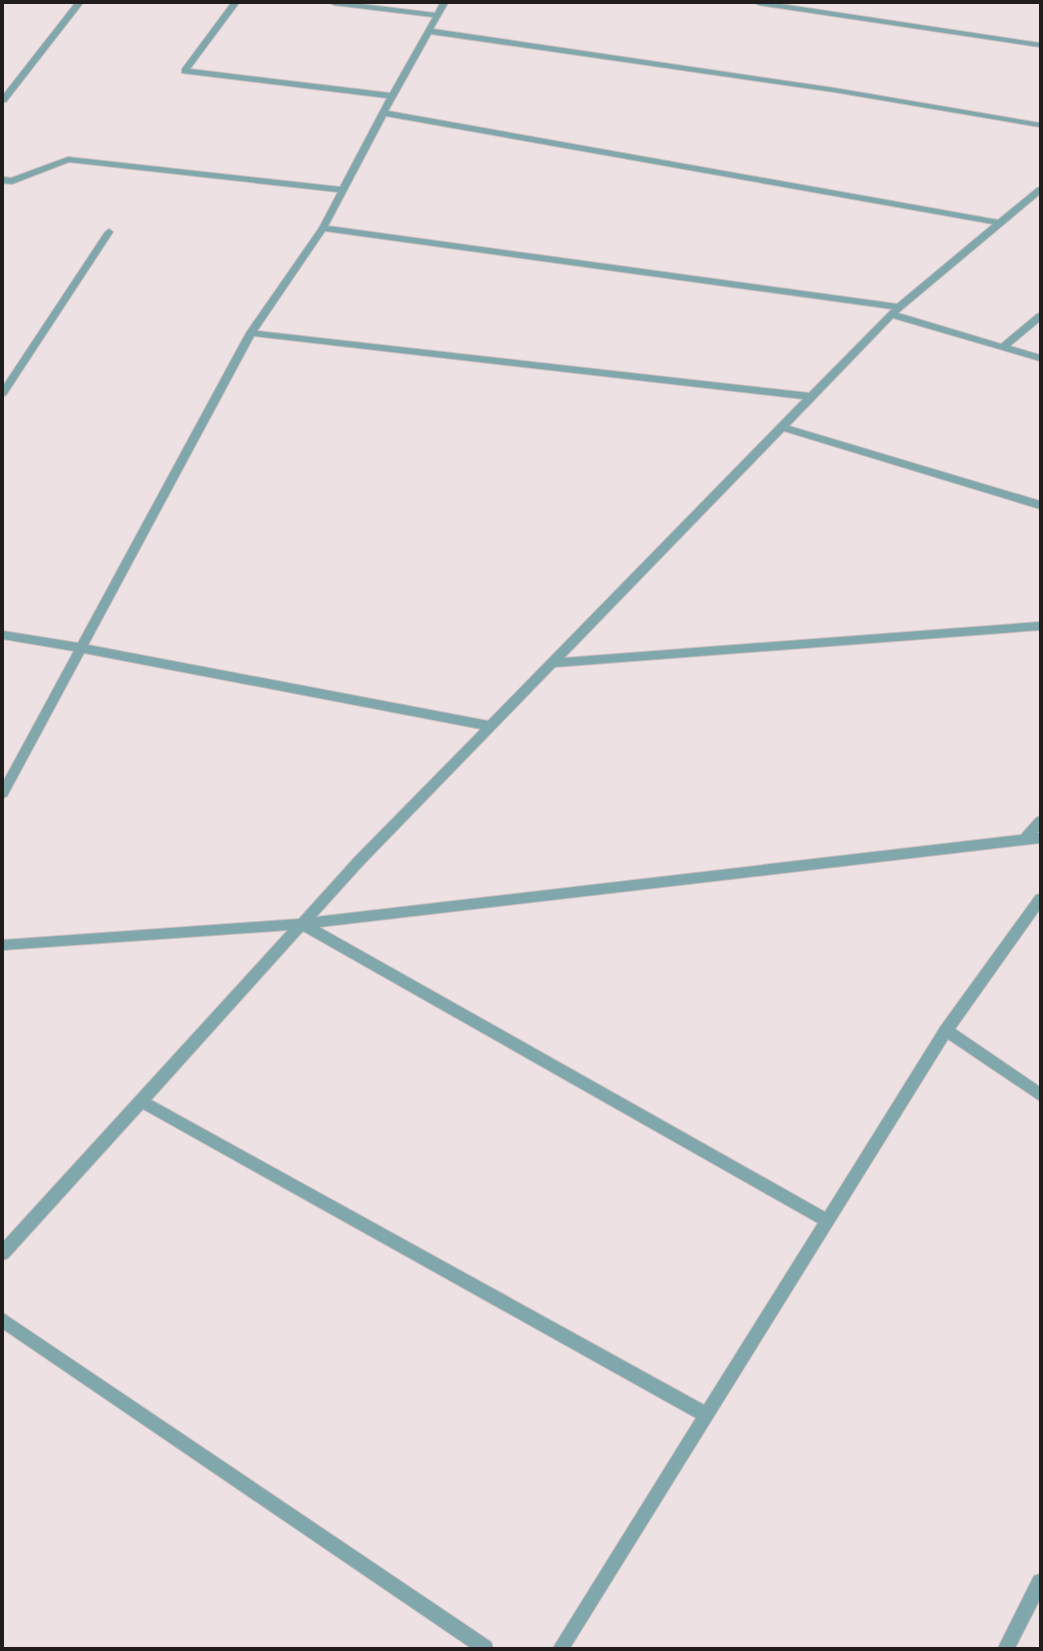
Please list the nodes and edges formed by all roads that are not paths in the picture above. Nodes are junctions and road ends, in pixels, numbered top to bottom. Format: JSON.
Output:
{"nodes":[{"id":1,"x":79,"y":3,"type":"edge"},
{"id":2,"x":235,"y":3,"type":"edge"},
{"id":3,"x":334,"y":3,"type":"edge"},
{"id":4,"x":444,"y":3,"type":"edge"},
{"id":5,"x":759,"y":3,"type":"edge"},
{"id":6,"x":437,"y":15,"type":"junction"},
{"id":7,"x":429,"y":31,"type":"junction"},
{"id":8,"x":1040,"y":45,"type":"edge"},
{"id":9,"x":392,"y":96,"type":"junction"},
{"id":10,"x":3,"y":100,"type":"edge"},
{"id":11,"x":383,"y":112,"type":"junction"},
{"id":12,"x":1040,"y":125,"type":"edge"},
{"id":13,"x":3,"y":180,"type":"edge"},
{"id":14,"x":342,"y":190,"type":"junction"},
{"id":15,"x":1040,"y":190,"type":"edge"},
{"id":16,"x":1000,"y":223,"type":"junction"},
{"id":17,"x":323,"y":228,"type":"junction"},
{"id":18,"x":109,"y":232,"type":"dead end"},
{"id":19,"x":896,"y":311,"type":"junction"},
{"id":20,"x":1040,"y":316,"type":"edge"},
{"id":21,"x":250,"y":333,"type":"junction"},
{"id":22,"x":1003,"y":347,"type":"junction"},
{"id":23,"x":1040,"y":358,"type":"edge"},
{"id":24,"x":3,"y":393,"type":"edge"},
{"id":25,"x":812,"y":397,"type":"junction"},
{"id":26,"x":783,"y":427,"type":"junction"},
{"id":27,"x":1040,"y":505,"type":"edge"},
{"id":28,"x":1040,"y":626,"type":"edge"},
{"id":29,"x":3,"y":635,"type":"edge"},
{"id":30,"x":81,"y":648,"type":"junction"},
{"id":31,"x":552,"y":663,"type":"junction"},
{"id":32,"x":491,"y":726,"type":"junction"},
{"id":33,"x":3,"y":793,"type":"edge"},
{"id":34,"x":1040,"y":821,"type":"edge"},
{"id":35,"x":1040,"y":838,"type":"edge"},
{"id":36,"x":1024,"y":840,"type":"junction"},
{"id":37,"x":1040,"y":899,"type":"edge"},
{"id":38,"x":302,"y":924,"type":"junction"},
{"id":39,"x":3,"y":945,"type":"edge"},
{"id":40,"x":946,"y":1030,"type":"junction"},
{"id":41,"x":1040,"y":1095,"type":"edge"},
{"id":42,"x":141,"y":1101,"type":"junction"},
{"id":43,"x":826,"y":1221,"type":"junction"},
{"id":44,"x":3,"y":1253,"type":"edge"},
{"id":45,"x":3,"y":1320,"type":"edge"},
{"id":46,"x":706,"y":1415,"type":"junction"},
{"id":47,"x":1040,"y":1582,"type":"edge"},
{"id":48,"x":485,"y":1648,"type":"edge"},
{"id":49,"x":561,"y":1648,"type":"edge"},
{"id":50,"x":1006,"y":1648,"type":"edge"}],
"edges":[{"from":1,"to":10,"type":"street"},
{"from":2,"to":9,"type":"street"},
{"from":3,"to":6,"type":"street"},
{"from":4,"to":6,"type":"street"},
{"from":5,"to":8,"type":"street"},
{"from":6,"to":7,"type":"street"},
{"from":7,"to":9,"type":"street"},
{"from":7,"to":12,"type":"street"},
{"from":9,"to":11,"type":"street"},
{"from":11,"to":14,"type":"street"},
{"from":11,"to":16,"type":"street"},
{"from":13,"to":14,"type":"street"},
{"from":14,"to":17,"type":"street"},
{"from":15,"to":16,"type":"street"},
{"from":16,"to":19,"type":"street"},
{"from":17,"to":19,"type":"street"},
{"from":17,"to":21,"type":"street"},
{"from":18,"to":24,"type":"street"},
{"from":19,"to":22,"type":"street"},
{"from":19,"to":25,"type":"street"},
{"from":20,"to":22,"type":"street"},
{"from":21,"to":25,"type":"street"},
{"from":21,"to":30,"type":"street"},
{"from":22,"to":23,"type":"street"},
{"from":25,"to":26,"type":"street"},
{"from":26,"to":27,"type":"street"},
{"from":26,"to":31,"type":"street"},
{"from":28,"to":31,"type":"street"},
{"from":29,"to":30,"type":"street"},
{"from":30,"to":32,"type":"street"},
{"from":30,"to":33,"type":"street"},
{"from":31,"to":32,"type":"street"},
{"from":32,"to":38,"type":"street"},
{"from":34,"to":36,"type":"street"},
{"from":35,"to":36,"type":"street"},
{"from":36,"to":38,"type":"street"},
{"from":37,"to":40,"type":"street"},
{"from":38,"to":39,"type":"street"},
{"from":38,"to":42,"type":"street"},
{"from":38,"to":43,"type":"street"},
{"from":40,"to":41,"type":"street"},
{"from":40,"to":43,"type":"street"},
{"from":42,"to":44,"type":"street"},
{"from":42,"to":46,"type":"street"},
{"from":43,"to":46,"type":"street"},
{"from":45,"to":48,"type":"street"},
{"from":46,"to":49,"type":"street"},
{"from":47,"to":50,"type":"street"}]}
